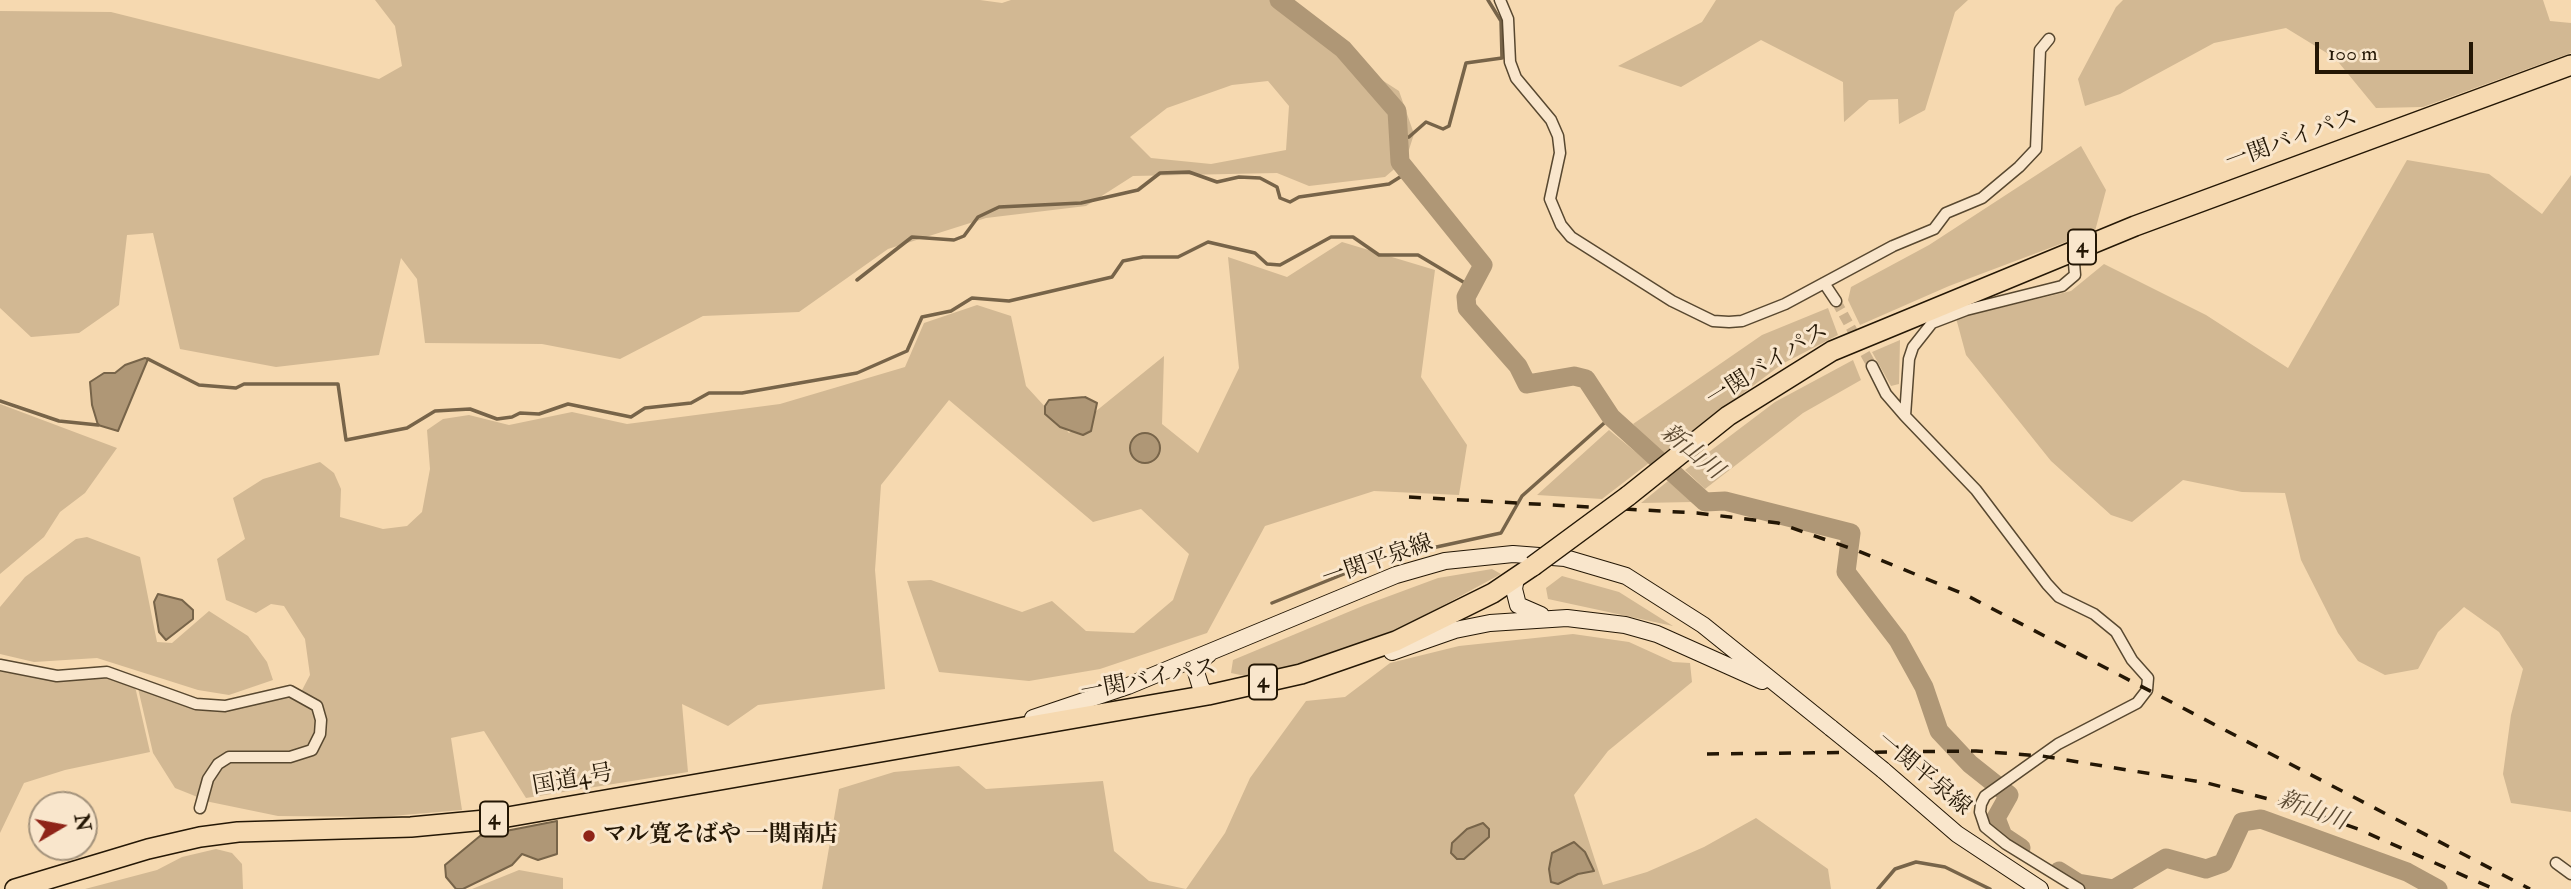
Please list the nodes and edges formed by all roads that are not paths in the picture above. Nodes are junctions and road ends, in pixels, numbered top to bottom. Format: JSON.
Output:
{"nodes":[{"id":1,"x":1500,"y":0,"type":"edge"},
{"id":2,"x":2049,"y":38,"type":"dead end"},
{"id":3,"x":2571,"y":65,"type":"edge"},
{"id":4,"x":2073,"y":251,"type":"junction"},
{"id":5,"x":1824,"y":283,"type":"junction"},
{"id":6,"x":1836,"y":301,"type":"tunnel mouth"},
{"id":7,"x":1872,"y":366,"type":"tunnel mouth"},
{"id":8,"x":1905,"y":416,"type":"junction"},
{"id":9,"x":1516,"y":578,"type":"junction"},
{"id":10,"x":1549,"y":617,"type":"junction"},
{"id":11,"x":1211,"y":652,"type":"junction"},
{"id":12,"x":0,"y":665,"type":"edge"},
{"id":13,"x":1301,"y":674,"type":"junction"},
{"id":14,"x":1780,"y":690,"type":"junction"},
{"id":15,"x":1208,"y":695,"type":"junction"},
{"id":16,"x":974,"y":737,"type":"junction"},
{"id":17,"x":200,"y":808,"type":"dead end"},
{"id":18,"x":2556,"y":863,"type":"dead end"},
{"id":19,"x":2571,"y":874,"type":"edge"},
{"id":20,"x":15,"y":889,"type":"edge"},
{"id":21,"x":2040,"y":889,"type":"edge"},
{"id":22,"x":2078,"y":889,"type":"edge"}],
"edges":[{"from":1,"to":5,"type":"street"},
{"from":2,"to":5,"type":"street"},
{"from":3,"to":4,"type":"highway","name":"一関バイパス","number":"4"},
{"from":4,"to":8,"type":"street"},
{"from":4,"to":9,"type":"highway","name":"一関バイパス","number":"4","bridge":true},
{"from":5,"to":6,"type":"street"},
{"from":7,"to":8,"type":"street"},
{"from":8,"to":22,"type":"street"},
{"from":9,"to":10,"type":"main road","name":"一関平泉線"},
{"from":9,"to":13,"type":"highway","name":"一関バイパス","number":"4"},
{"from":10,"to":13,"type":"main road","name":"一関平泉線"},
{"from":10,"to":14,"type":"main road","name":"一関平泉線"},
{"from":11,"to":14,"type":"main road","name":"一関平泉線"},
{"from":11,"to":15,"type":"main road"},
{"from":11,"to":16,"type":"main road","name":"一関平泉線"},
{"from":12,"to":17,"type":"street"},
{"from":13,"to":15,"type":"highway","name":"一関バイパス","number":"4"},
{"from":14,"to":21,"type":"main road","name":"一関平泉線","bridge":true},
{"from":15,"to":16,"type":"highway","name":"一関バイパス","number":"4"},
{"from":16,"to":20,"type":"highway","name":"国道4号","number":"4"},
{"from":18,"to":19,"type":"street"}]}
